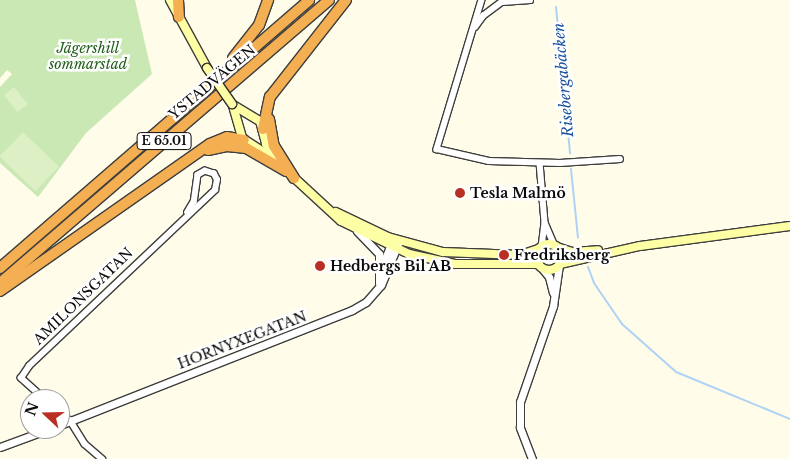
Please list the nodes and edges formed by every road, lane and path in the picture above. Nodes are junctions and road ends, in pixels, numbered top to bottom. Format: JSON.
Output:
{"nodes":[{"id":1,"x":170,"y":0,"type":"edge"},
{"id":2,"x":178,"y":0,"type":"edge"},
{"id":3,"x":268,"y":0,"type":"edge"},
{"id":4,"x":309,"y":0,"type":"edge"},
{"id":5,"x":329,"y":0,"type":"edge"},
{"id":6,"x":346,"y":0,"type":"edge"},
{"id":7,"x":482,"y":0,"type":"edge"},
{"id":8,"x":530,"y":0,"type":"edge"},
{"id":9,"x":504,"y":1,"type":"edge"},
{"id":10,"x":179,"y":17,"type":"junction"},
{"id":11,"x":471,"y":33,"type":"junction"},
{"id":12,"x":285,"y":79,"type":"junction"},
{"id":13,"x":232,"y":105,"type":"junction"},
{"id":14,"x":178,"y":113,"type":"junction"},
{"id":15,"x":263,"y":130,"type":"junction"},
{"id":16,"x":244,"y":140,"type":"junction"},
{"id":17,"x":197,"y":153,"type":"junction"},
{"id":18,"x":620,"y":159,"type":"dead end"},
{"id":19,"x":279,"y":162,"type":"junction"},
{"id":20,"x":540,"y":163,"type":"junction"},
{"id":21,"x":294,"y":178,"type":"junction"},
{"id":22,"x":317,"y":200,"type":"junction"},
{"id":23,"x":188,"y":212,"type":"junction"},
{"id":24,"x":546,"y":223,"type":"junction"},
{"id":25,"x":790,"y":226,"type":"edge"},
{"id":26,"x":356,"y":231,"type":"junction"},
{"id":27,"x":394,"y":243,"type":"junction"},
{"id":28,"x":556,"y":246,"type":"junction"},
{"id":29,"x":640,"y":246,"type":"junction"},
{"id":30,"x":541,"y":248,"type":"junction"},
{"id":31,"x":540,"y":265,"type":"junction"},
{"id":32,"x":559,"y":265,"type":"junction"},
{"id":33,"x":0,"y":268,"type":"edge"},
{"id":34,"x":381,"y":269,"type":"junction"},
{"id":35,"x":0,"y":283,"type":"edge"},
{"id":36,"x":0,"y":291,"type":"edge"},
{"id":37,"x":376,"y":292,"type":"junction"},
{"id":38,"x":553,"y":306,"type":"junction"},
{"id":39,"x":33,"y":389,"type":"edge"},
{"id":40,"x":70,"y":420,"type":"joint"},
{"id":41,"x":23,"y":439,"type":"edge"},
{"id":42,"x":0,"y":448,"type":"edge"},
{"id":43,"x":102,"y":459,"type":"edge"},
{"id":44,"x":532,"y":459,"type":"edge"}],
"edges":[{"from":1,"to":10,"type":"main road"},
{"from":2,"to":10,"type":"highway"},
{"from":3,"to":14,"type":"highway"},
{"from":4,"to":14,"type":"highway","name":"YSTADVÄGEN","number":"E 65.01"},
{"from":5,"to":35,"type":"highway","name":"YSTADVÄGEN","number":"E 65.01"},
{"from":6,"to":12,"type":"highway"},
{"from":7,"to":11,"type":"street"},
{"from":8,"to":9,"type":"street"},
{"from":9,"to":11,"type":"street"},
{"from":10,"to":13,"type":"main road","bridge":true},
{"from":11,"to":20,"type":"street"},
{"from":12,"to":15,"type":"highway"},
{"from":12,"to":21,"type":"highway"},
{"from":13,"to":15,"type":"main road"},
{"from":13,"to":16,"type":"main road"},
{"from":14,"to":33,"type":"highway","name":"YSTADVÄGEN","number":"E 65.01"},
{"from":15,"to":16,"type":"main road"},
{"from":15,"to":19,"type":"main road"},
{"from":16,"to":17,"type":"highway"},
{"from":16,"to":19,"type":"main road"},
{"from":17,"to":21,"type":"highway"},
{"from":17,"to":36,"type":"highway"},
{"from":18,"to":20,"type":"street"},
{"from":19,"to":21,"type":"main road"},
{"from":20,"to":24,"type":"street"},
{"from":21,"to":22,"type":"main road"},
{"from":22,"to":26,"type":"main road"},
{"from":22,"to":27,"type":"main road"},
{"from":23,"to":23,"type":"street","name":"AMILONSGATAN"},
{"from":23,"to":39,"type":"street","name":"AMILONSGATAN"},
{"from":24,"to":28,"type":"street"},
{"from":24,"to":30,"type":"street"},
{"from":25,"to":29,"type":"main road"},
{"from":26,"to":27,"type":"main road"},
{"from":26,"to":34,"type":"street"},
{"from":27,"to":30,"type":"main road"},
{"from":27,"to":31,"type":"main road"},
{"from":27,"to":34,"type":"street"},
{"from":27,"to":37,"type":"street","name":"HORNYXEGATAN"},
{"from":28,"to":29,"type":"main road"},
{"from":28,"to":30,"type":"main road"},
{"from":28,"to":32,"type":"main road"},
{"from":29,"to":32,"type":"main road"},
{"from":30,"to":31,"type":"main road"},
{"from":31,"to":32,"type":"main road"},
{"from":31,"to":38,"type":"street"},
{"from":32,"to":38,"type":"street"},
{"from":34,"to":37,"type":"street"},
{"from":37,"to":40,"type":"street","name":"HORNYXEGATAN"},
{"from":38,"to":44,"type":"street"},
{"from":40,"to":43,"type":"street"},
{"from":41,"to":42,"type":"street"}]}
